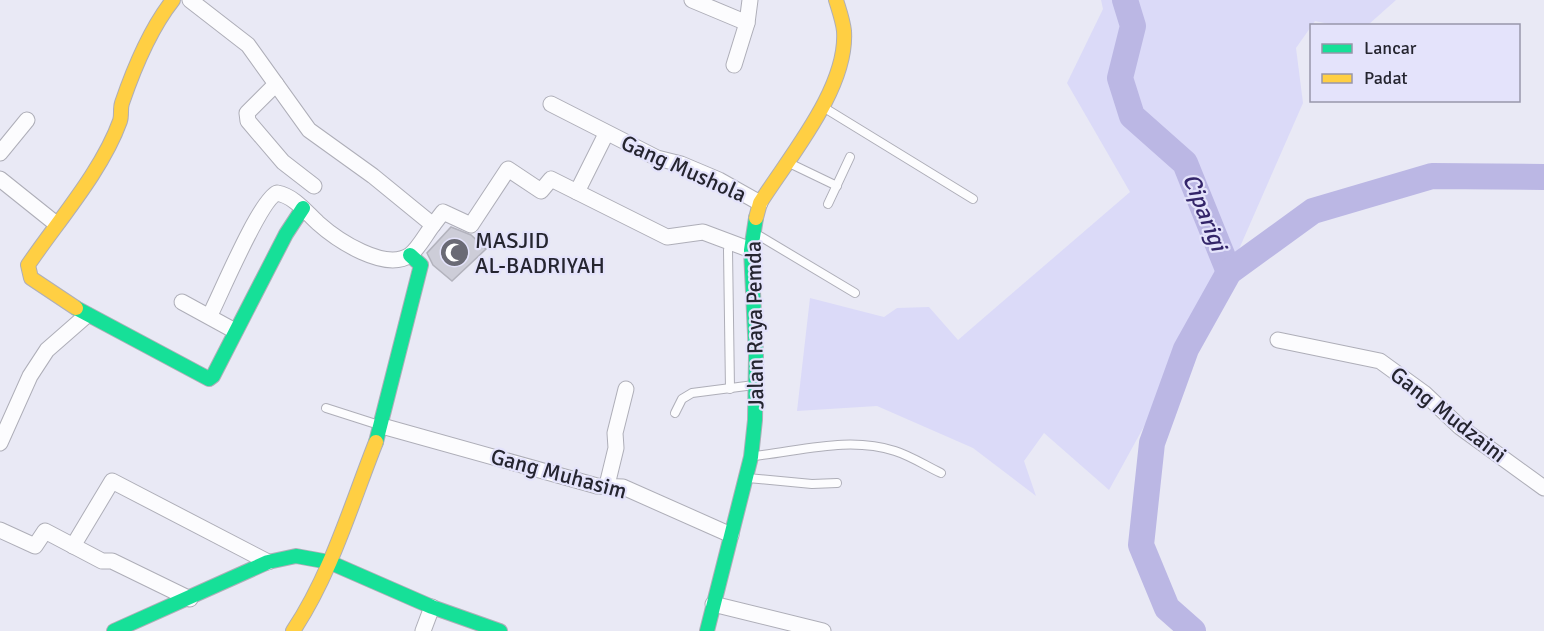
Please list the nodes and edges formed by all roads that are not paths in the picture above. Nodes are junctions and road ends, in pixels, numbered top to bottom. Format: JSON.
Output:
{"nodes":[{"id":1,"x":174,"y":0,"type":"edge"},
{"id":2,"x":190,"y":0,"type":"edge"},
{"id":3,"x":692,"y":0,"type":"edge"},
{"id":4,"x":750,"y":0,"type":"edge"},
{"id":5,"x":836,"y":0,"type":"edge"},
{"id":6,"x":747,"y":23,"type":"junction"},
{"id":7,"x":734,"y":65,"type":"dead end"},
{"id":8,"x":276,"y":84,"type":"junction"},
{"id":9,"x":551,"y":104,"type":"dead end"},
{"id":10,"x":822,"y":106,"type":"junction"},
{"id":11,"x":27,"y":120,"type":"dead end"},
{"id":12,"x":606,"y":134,"type":"junction"},
{"id":13,"x":0,"y":153,"type":"edge"},
{"id":14,"x":850,"y":157,"type":"dead end"},
{"id":15,"x":786,"y":161,"type":"junction"},
{"id":16,"x":0,"y":179,"type":"edge"},
{"id":17,"x":314,"y":186,"type":"dead end"},
{"id":18,"x":837,"y":186,"type":"junction"},
{"id":19,"x":577,"y":192,"type":"junction"},
{"id":20,"x":973,"y":199,"type":"dead end"},
{"id":21,"x":760,"y":203,"type":"junction"},
{"id":22,"x":828,"y":204,"type":"dead end"},
{"id":23,"x":303,"y":208,"type":"junction"},
{"id":24,"x":55,"y":223,"type":"junction"},
{"id":25,"x":433,"y":225,"type":"junction"},
{"id":26,"x":752,"y":231,"type":"junction"},
{"id":27,"x":728,"y":250,"type":"joint"},
{"id":28,"x":751,"y":254,"type":"junction"},
{"id":29,"x":410,"y":255,"type":"junction"},
{"id":30,"x":855,"y":293,"type":"dead end"},
{"id":31,"x":182,"y":302,"type":"dead end"},
{"id":32,"x":211,"y":313,"type":"dead end"},
{"id":33,"x":87,"y":315,"type":"junction"},
{"id":34,"x":236,"y":331,"type":"junction"},
{"id":35,"x":1278,"y":340,"type":"dead end"},
{"id":36,"x":756,"y":385,"type":"junction"},
{"id":37,"x":626,"y":389,"type":"dead end"},
{"id":38,"x":730,"y":389,"type":"junction"},
{"id":39,"x":326,"y":408,"type":"dead end"},
{"id":40,"x":675,"y":413,"type":"dead end"},
{"id":41,"x":382,"y":426,"type":"junction"},
{"id":42,"x":0,"y":443,"type":"edge"},
{"id":43,"x":751,"y":457,"type":"junction"},
{"id":44,"x":941,"y":473,"type":"dead end"},
{"id":45,"x":748,"y":478,"type":"junction"},
{"id":46,"x":837,"y":483,"type":"dead end"},
{"id":47,"x":607,"y":485,"type":"junction"},
{"id":48,"x":1544,"y":488,"type":"edge"},
{"id":49,"x":0,"y":530,"type":"edge"},
{"id":50,"x":731,"y":535,"type":"junction"},
{"id":51,"x":73,"y":546,"type":"junction"},
{"id":52,"x":268,"y":562,"type":"junction"},
{"id":53,"x":329,"y":562,"type":"junction"},
{"id":54,"x":190,"y":598,"type":"junction"},
{"id":55,"x":713,"y":604,"type":"junction"},
{"id":56,"x":432,"y":607,"type":"junction"},
{"id":57,"x":114,"y":631,"type":"edge"},
{"id":58,"x":293,"y":631,"type":"edge"},
{"id":59,"x":423,"y":631,"type":"edge"},
{"id":60,"x":500,"y":631,"type":"edge"},
{"id":61,"x":707,"y":631,"type":"edge"},
{"id":62,"x":823,"y":631,"type":"edge"}],
"edges":[{"from":1,"to":24,"type":"street"},
{"from":2,"to":8,"type":"street"},
{"from":3,"to":6,"type":"street"},
{"from":4,"to":6,"type":"street"},
{"from":5,"to":10,"type":"street","name":"Jalan Raya Pemda"},
{"from":6,"to":7,"type":"street"},
{"from":8,"to":17,"type":"street"},
{"from":8,"to":25,"type":"street"},
{"from":9,"to":12,"type":"street","name":"Gang Mushola"},
{"from":10,"to":15,"type":"street","name":"Jalan Raya Pemda"},
{"from":10,"to":20,"type":"lane"},
{"from":11,"to":13,"type":"street"},
{"from":12,"to":19,"type":"street","name":"Gang Mushola"},
{"from":12,"to":21,"type":"street","name":"Gang Mushola"},
{"from":14,"to":18,"type":"lane"},
{"from":15,"to":18,"type":"lane"},
{"from":15,"to":21,"type":"street","name":"Jalan Raya Pemda"},
{"from":16,"to":24,"type":"street"},
{"from":18,"to":22,"type":"lane"},
{"from":19,"to":25,"type":"street"},
{"from":19,"to":28,"type":"street"},
{"from":21,"to":26,"type":"street","name":"Jalan Raya Pemda"},
{"from":23,"to":29,"type":"street"},
{"from":23,"to":32,"type":"street"},
{"from":23,"to":34,"type":"street"},
{"from":24,"to":33,"type":"street"},
{"from":25,"to":29,"type":"street"},
{"from":26,"to":28,"type":"street","name":"Jalan Raya Pemda"},
{"from":26,"to":30,"type":"lane"},
{"from":27,"to":28,"type":"street"},
{"from":27,"to":38,"type":"lane"},
{"from":28,"to":36,"type":"street","name":"Jalan Raya Pemda"},
{"from":29,"to":41,"type":"street"},
{"from":31,"to":34,"type":"street"},
{"from":33,"to":34,"type":"street"},
{"from":33,"to":42,"type":"street"},
{"from":35,"to":48,"type":"street","name":"Gang Mudzaini"},
{"from":36,"to":38,"type":"lane"},
{"from":36,"to":43,"type":"street","name":"Jalan Raya Pemda"},
{"from":37,"to":47,"type":"street"},
{"from":38,"to":40,"type":"lane"},
{"from":39,"to":41,"type":"lane"},
{"from":41,"to":47,"type":"street","name":"Gang Muhasim"},
{"from":41,"to":53,"type":"street"},
{"from":43,"to":44,"type":"lane"},
{"from":43,"to":45,"type":"street","name":"Jalan Raya Pemda"},
{"from":45,"to":46,"type":"lane"},
{"from":45,"to":50,"type":"street","name":"Jalan Raya Pemda"},
{"from":47,"to":50,"type":"street","name":"Gang Muhasim"},
{"from":49,"to":51,"type":"street"},
{"from":50,"to":55,"type":"street","name":"Jalan Raya Pemda"},
{"from":51,"to":52,"type":"street"},
{"from":51,"to":54,"type":"street"},
{"from":52,"to":53,"type":"street"},
{"from":52,"to":54,"type":"street"},
{"from":53,"to":56,"type":"street"},
{"from":53,"to":58,"type":"street"},
{"from":54,"to":57,"type":"street"},
{"from":55,"to":61,"type":"street","name":"Jalan Raya Pemda"},
{"from":55,"to":62,"type":"street"},
{"from":56,"to":59,"type":"street"},
{"from":56,"to":60,"type":"street"}]}
